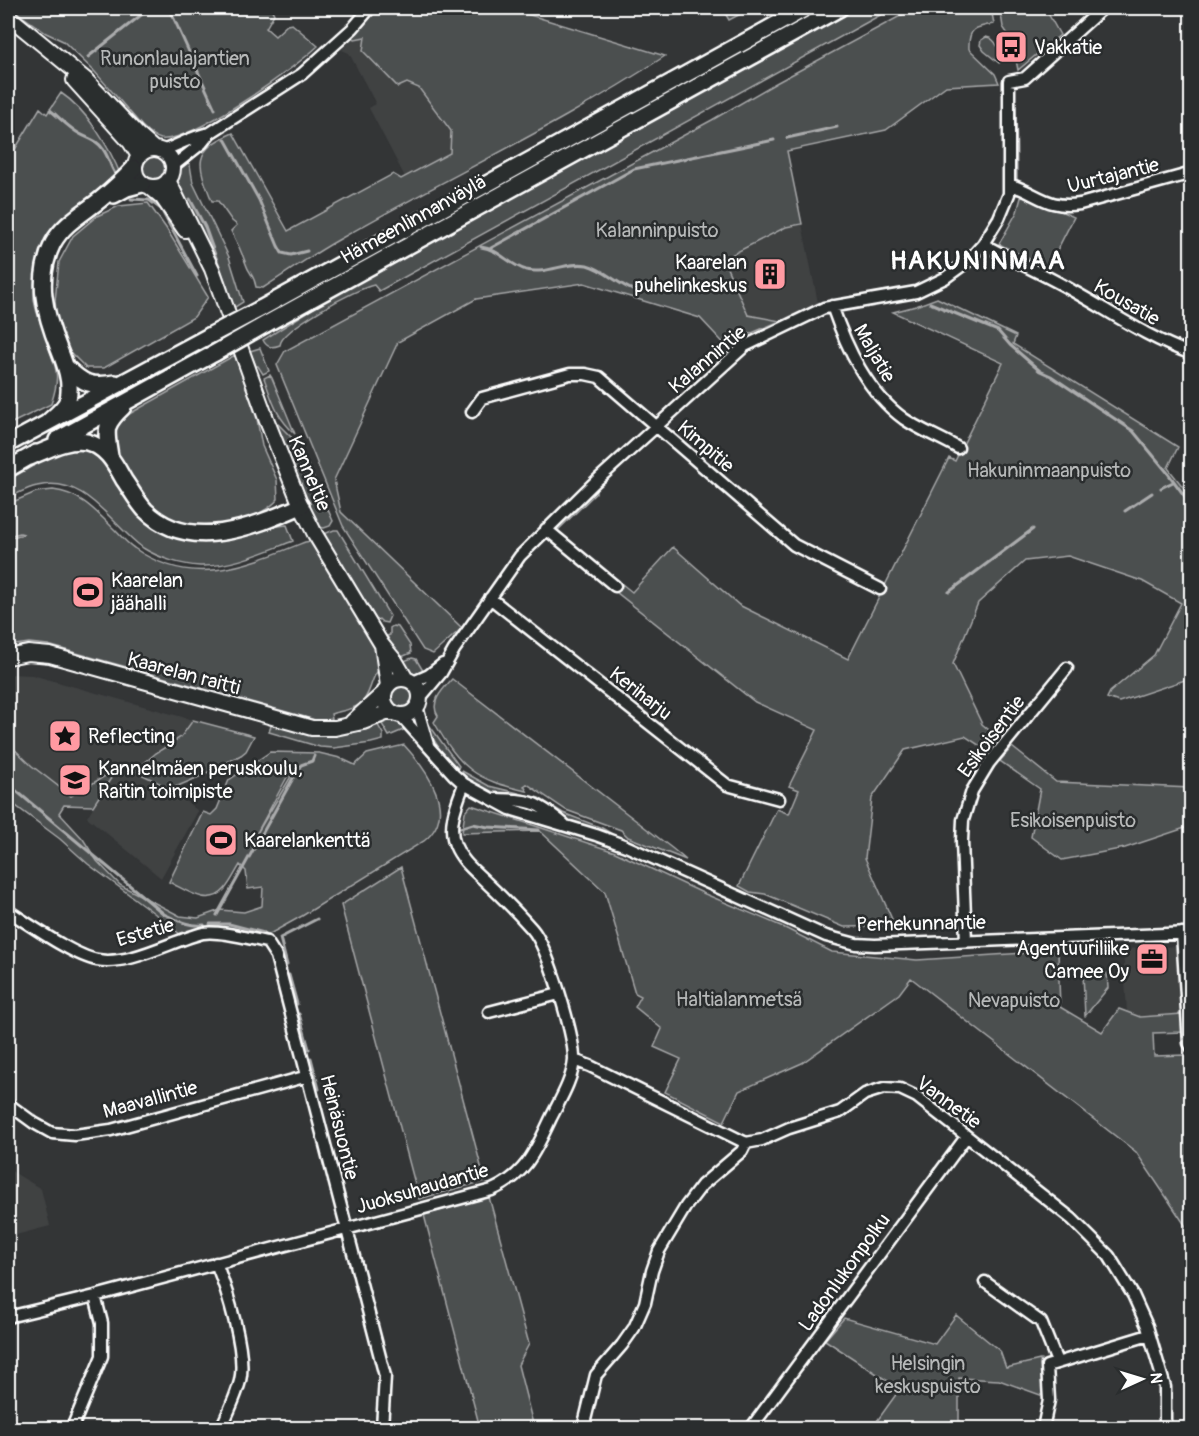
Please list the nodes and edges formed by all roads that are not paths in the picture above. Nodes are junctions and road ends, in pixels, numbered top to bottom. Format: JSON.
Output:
{"nodes":[{"id":1,"x":370,"y":8,"type":"edge"},
{"id":2,"x":806,"y":8,"type":"edge"},
{"id":3,"x":840,"y":8,"type":"edge"},
{"id":4,"x":1103,"y":8,"type":"edge"},
{"id":5,"x":8,"y":16,"type":"edge"},
{"id":6,"x":54,"y":56,"type":"junction"},
{"id":7,"x":210,"y":133,"type":"junction"},
{"id":8,"x":158,"y":150,"type":"junction"},
{"id":9,"x":137,"y":162,"type":"junction"},
{"id":10,"x":173,"y":165,"type":"junction"},
{"id":11,"x":1191,"y":173,"type":"edge"},
{"id":12,"x":168,"y":180,"type":"junction"},
{"id":13,"x":146,"y":185,"type":"junction"},
{"id":14,"x":1011,"y":185,"type":"junction"},
{"id":15,"x":103,"y":198,"type":"junction"},
{"id":16,"x":983,"y":244,"type":"junction"},
{"id":17,"x":225,"y":306,"type":"junction"},
{"id":18,"x":832,"y":306,"type":"junction"},
{"id":19,"x":1191,"y":354,"type":"edge"},
{"id":20,"x":66,"y":367,"type":"junction"},
{"id":21,"x":127,"y":382,"type":"junction"},
{"id":22,"x":134,"y":397,"type":"junction"},
{"id":23,"x":472,"y":412,"type":"dead end"},
{"id":24,"x":47,"y":423,"type":"junction"},
{"id":25,"x":657,"y":426,"type":"junction"},
{"id":26,"x":8,"y":444,"type":"edge"},
{"id":27,"x":958,"y":448,"type":"dead end"},
{"id":28,"x":110,"y":456,"type":"junction"},
{"id":29,"x":30,"y":457,"type":"junction"},
{"id":30,"x":8,"y":469,"type":"edge"},
{"id":31,"x":301,"y":506,"type":"junction"},
{"id":32,"x":546,"y":529,"type":"junction"},
{"id":33,"x":615,"y":585,"type":"dead end"},
{"id":34,"x":880,"y":589,"type":"dead end"},
{"id":35,"x":490,"y":598,"type":"junction"},
{"id":36,"x":382,"y":645,"type":"junction"},
{"id":37,"x":8,"y":657,"type":"edge"},
{"id":38,"x":446,"y":663,"type":"junction"},
{"id":39,"x":1067,"y":668,"type":"dead end"},
{"id":40,"x":410,"y":680,"type":"junction"},
{"id":41,"x":386,"y":689,"type":"junction"},
{"id":42,"x":419,"y":703,"type":"junction"},
{"id":43,"x":397,"y":714,"type":"junction"},
{"id":44,"x":350,"y":723,"type":"junction"},
{"id":45,"x":429,"y":745,"type":"junction"},
{"id":46,"x":464,"y":783,"type":"junction"},
{"id":47,"x":779,"y":799,"type":"dead end"},
{"id":48,"x":8,"y":911,"type":"edge"},
{"id":49,"x":1187,"y":933,"type":"edge"},
{"id":50,"x":966,"y":941,"type":"junction"},
{"id":51,"x":267,"y":942,"type":"joint"},
{"id":52,"x":559,"y":994,"type":"junction"},
{"id":53,"x":489,"y":1012,"type":"dead end"},
{"id":54,"x":1191,"y":1048,"type":"edge"},
{"id":55,"x":574,"y":1060,"type":"junction"},
{"id":56,"x":308,"y":1076,"type":"junction"},
{"id":57,"x":8,"y":1104,"type":"edge"},
{"id":58,"x":966,"y":1137,"type":"junction"},
{"id":59,"x":746,"y":1143,"type":"junction"},
{"id":60,"x":347,"y":1228,"type":"junction"},
{"id":61,"x":216,"y":1263,"type":"junction"},
{"id":62,"x":985,"y":1282,"type":"dead end"},
{"id":63,"x":95,"y":1296,"type":"junction"},
{"id":64,"x":8,"y":1317,"type":"edge"},
{"id":65,"x":1149,"y":1335,"type":"junction"},
{"id":66,"x":1057,"y":1362,"type":"junction"},
{"id":67,"x":72,"y":1428,"type":"edge"},
{"id":68,"x":221,"y":1428,"type":"edge"},
{"id":69,"x":382,"y":1428,"type":"edge"},
{"id":70,"x":583,"y":1428,"type":"edge"},
{"id":71,"x":752,"y":1428,"type":"edge"},
{"id":72,"x":1043,"y":1428,"type":"edge"},
{"id":73,"x":1165,"y":1428,"type":"edge"}],
"edges":[{"from":1,"to":7,"type":"street"},
{"from":2,"to":21,"type":"highway","name":"Hämeenlinnanväylä","bridge":true},
{"from":3,"to":22,"type":"highway","name":"Hämeenlinnanväylä","bridge":true},
{"from":4,"to":14,"type":"street","name":"Kalannintie"},
{"from":5,"to":6,"type":"main road"},
{"from":6,"to":8,"type":"main road"},
{"from":6,"to":9,"type":"main road"},
{"from":7,"to":8,"type":"street"},
{"from":7,"to":10,"type":"street"},
{"from":8,"to":9,"type":"main road"},
{"from":8,"to":10,"type":"main road"},
{"from":9,"to":13,"type":"main road"},
{"from":9,"to":15,"type":"highway"},
{"from":10,"to":12,"type":"main road"},
{"from":11,"to":14,"type":"street","name":"Uurtajantie"},
{"from":12,"to":13,"type":"main road"},
{"from":12,"to":17,"type":"main road","name":"Kanneltie"},
{"from":13,"to":15,"type":"highway"},
{"from":13,"to":17,"type":"main road","name":"Kanneltie"},
{"from":14,"to":16,"type":"street","name":"Kalannintie"},
{"from":15,"to":20,"type":"highway"},
{"from":16,"to":18,"type":"street","name":"Kalannintie"},
{"from":16,"to":19,"type":"street","name":"Kousatie"},
{"from":17,"to":31,"type":"main road","name":"Kanneltie"},
{"from":18,"to":25,"type":"street","name":"Kalannintie"},
{"from":18,"to":27,"type":"street","name":"Maljatie"},
{"from":20,"to":21,"type":"highway"},
{"from":20,"to":24,"type":"highway"},
{"from":21,"to":24,"type":"highway","name":"Hämeenlinnanväylä"},
{"from":22,"to":28,"type":"highway"},
{"from":22,"to":29,"type":"highway","name":"Hämeenlinnanväylä"},
{"from":23,"to":25,"type":"street","name":"Kimpitie"},
{"from":24,"to":26,"type":"highway","name":"Hämeenlinnanväylä"},
{"from":25,"to":32,"type":"street","name":"Kalannintie"},
{"from":25,"to":34,"type":"street","name":"Kimpitie"},
{"from":28,"to":29,"type":"highway"},
{"from":28,"to":31,"type":"highway"},
{"from":29,"to":30,"type":"highway","name":"Hämeenlinnanväylä"},
{"from":31,"to":36,"type":"main road","name":"Kanneltie"},
{"from":32,"to":33,"type":"street"},
{"from":32,"to":35,"type":"street","name":"Kalannintie"},
{"from":35,"to":38,"type":"street","name":"Kalannintie"},
{"from":35,"to":47,"type":"street","name":"Keriharju"},
{"from":36,"to":40,"type":"main road","name":"Kanneltie"},
{"from":36,"to":41,"type":"main road","name":"Kanneltie"},
{"from":37,"to":44,"type":"main road","name":"Kaarelan raitti"},
{"from":38,"to":40,"type":"street","name":"Kalannintie"},
{"from":38,"to":42,"type":"street","name":"Kalannintie"},
{"from":39,"to":50,"type":"street","name":"Esikoisentie"},
{"from":40,"to":41,"type":"main road"},
{"from":40,"to":42,"type":"main road"},
{"from":41,"to":43,"type":"main road"},
{"from":41,"to":44,"type":"main road"},
{"from":42,"to":43,"type":"main road"},
{"from":42,"to":45,"type":"street","name":"Perhekunnantie"},
{"from":43,"to":44,"type":"main road","name":"Kaarelan raitti"},
{"from":43,"to":45,"type":"street","name":"Perhekunnantie"},
{"from":45,"to":46,"type":"street","name":"Perhekunnantie"},
{"from":46,"to":50,"type":"street","name":"Perhekunnantie"},
{"from":46,"to":52,"type":"street","name":"Juoksuhaudantie"},
{"from":48,"to":51,"type":"street","name":"Estetie"},
{"from":49,"to":50,"type":"street","name":"Perhekunnantie"},
{"from":49,"to":54,"type":"street"},
{"from":51,"to":56,"type":"street","name":"Heinäsuontie"},
{"from":52,"to":53,"type":"street"},
{"from":52,"to":55,"type":"street","name":"Juoksuhaudantie"},
{"from":55,"to":59,"type":"street"},
{"from":55,"to":60,"type":"street","name":"Juoksuhaudantie"},
{"from":56,"to":57,"type":"street","name":"Maavallintie"},
{"from":56,"to":60,"type":"street","name":"Heinäsuontie"},
{"from":58,"to":59,"type":"street","name":"Vannetie"},
{"from":58,"to":65,"type":"street","name":"Vannetie"},
{"from":58,"to":71,"type":"street","name":"Ladonlukonpolku"},
{"from":59,"to":70,"type":"street"},
{"from":60,"to":61,"type":"street","name":"Juoksuhaudantie"},
{"from":60,"to":69,"type":"street","name":"Heinäsuontie"},
{"from":61,"to":63,"type":"street","name":"Juoksuhaudantie"},
{"from":61,"to":68,"type":"street"},
{"from":62,"to":66,"type":"street"},
{"from":63,"to":64,"type":"street","name":"Juoksuhaudantie"},
{"from":63,"to":67,"type":"street"},
{"from":65,"to":66,"type":"street"},
{"from":65,"to":73,"type":"street","name":"Vannetie"},
{"from":66,"to":72,"type":"street"}]}
